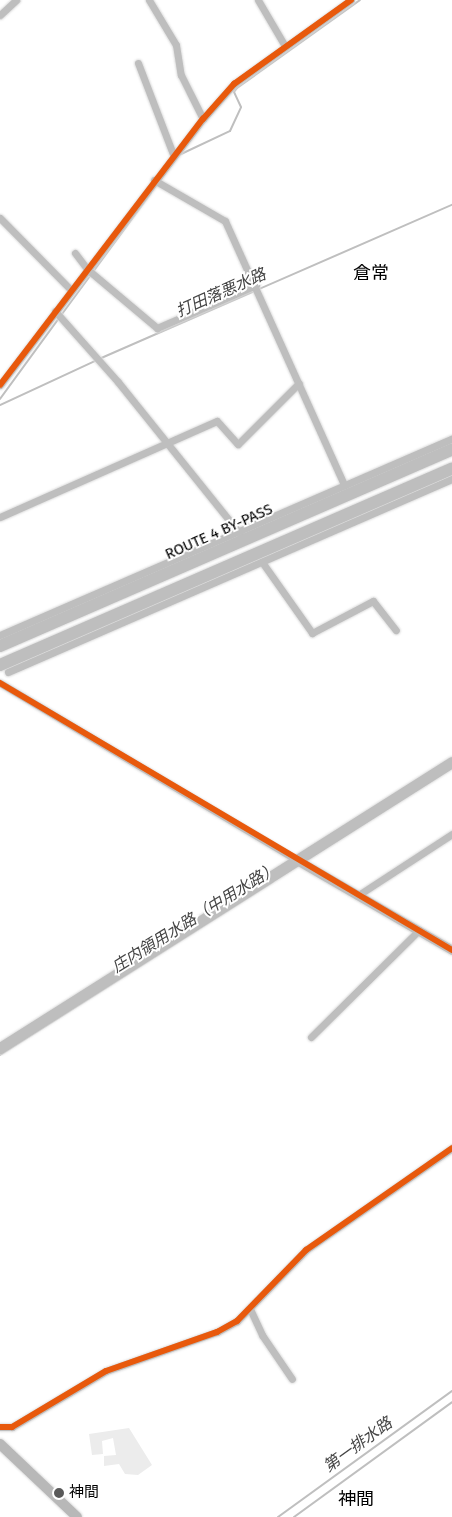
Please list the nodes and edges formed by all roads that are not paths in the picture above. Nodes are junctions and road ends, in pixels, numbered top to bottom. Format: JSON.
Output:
{"nodes":[{"id":1,"x":16,"y":0,"type":"edge"},
{"id":2,"x":149,"y":0,"type":"edge"},
{"id":3,"x":258,"y":0,"type":"edge"},
{"id":4,"x":351,"y":0,"type":"edge"},
{"id":5,"x":0,"y":15,"type":"edge"},
{"id":6,"x":285,"y":46,"type":"junction"},
{"id":7,"x":138,"y":63,"type":"dead end"},
{"id":8,"x":203,"y":118,"type":"junction"},
{"id":9,"x":173,"y":154,"type":"junction"},
{"id":10,"x":154,"y":180,"type":"junction"},
{"id":11,"x":0,"y":218,"type":"edge"},
{"id":12,"x":75,"y":253,"type":"dead end"},
{"id":13,"x":87,"y":269,"type":"junction"},
{"id":14,"x":256,"y":285,"type":"junction"},
{"id":15,"x":71,"y":290,"type":"junction"},
{"id":16,"x":54,"y":311,"type":"junction"},
{"id":17,"x":298,"y":383,"type":"junction"},
{"id":18,"x":0,"y":385,"type":"edge"},
{"id":19,"x":452,"y":438,"type":"edge"},
{"id":20,"x":164,"y":443,"type":"junction"},
{"id":21,"x":452,"y":448,"type":"edge"},
{"id":22,"x":452,"y":468,"type":"edge"},
{"id":23,"x":452,"y":479,"type":"edge"},
{"id":24,"x":344,"y":485,"type":"junction"},
{"id":25,"x":0,"y":516,"type":"edge"},
{"id":26,"x":241,"y":535,"type":"junction"},
{"id":27,"x":262,"y":562,"type":"junction"},
{"id":28,"x":396,"y":630,"type":"dead end"},
{"id":29,"x":0,"y":635,"type":"edge"},
{"id":30,"x":0,"y":646,"type":"edge"},
{"id":31,"x":43,"y":651,"type":"junction"},
{"id":32,"x":4,"y":669,"type":"edge"},
{"id":33,"x":0,"y":683,"type":"edge"},
{"id":34,"x":452,"y":762,"type":"edge"},
{"id":35,"x":452,"y":834,"type":"edge"},
{"id":36,"x":297,"y":860,"type":"junction"},
{"id":37,"x":360,"y":894,"type":"junction"},
{"id":38,"x":418,"y":930,"type":"junction"},
{"id":39,"x":452,"y":950,"type":"edge"},
{"id":40,"x":312,"y":1037,"type":"dead end"},
{"id":41,"x":0,"y":1048,"type":"edge"},
{"id":42,"x":452,"y":1148,"type":"edge"},
{"id":43,"x":250,"y":1309,"type":"junction"},
{"id":44,"x":292,"y":1379,"type":"dead end"},
{"id":45,"x":0,"y":1427,"type":"edge"},
{"id":46,"x":0,"y":1444,"type":"edge"},
{"id":47,"x":77,"y":1517,"type":"edge"}],
"edges":[{"from":1,"to":5,"type":"street"},
{"from":2,"to":8,"type":"street"},
{"from":3,"to":6,"type":"street"},
{"from":4,"to":6,"type":"street"},
{"from":6,"to":8,"type":"street"},
{"from":7,"to":9,"type":"street"},
{"from":8,"to":9,"type":"street"},
{"from":9,"to":10,"type":"street"},
{"from":10,"to":13,"type":"street"},
{"from":10,"to":14,"type":"street"},
{"from":11,"to":15,"type":"street"},
{"from":12,"to":13,"type":"street"},
{"from":13,"to":14,"type":"street"},
{"from":13,"to":15,"type":"street"},
{"from":14,"to":17,"type":"street"},
{"from":15,"to":16,"type":"street"},
{"from":16,"to":18,"type":"street"},
{"from":16,"to":20,"type":"street"},
{"from":17,"to":20,"type":"street"},
{"from":17,"to":24,"type":"street"},
{"from":19,"to":24,"type":"street"},
{"from":20,"to":25,"type":"street"},
{"from":20,"to":26,"type":"street"},
{"from":21,"to":26,"type":"highway","name":"ROUTE 4 BY-PASS"},
{"from":22,"to":31,"type":"highway"},
{"from":23,"to":27,"type":"street"},
{"from":24,"to":26,"type":"street"},
{"from":26,"to":29,"type":"street"},
{"from":26,"to":30,"type":"highway","name":"ROUTE 4 BY-PASS"},
{"from":27,"to":28,"type":"street"},
{"from":27,"to":31,"type":"street"},
{"from":31,"to":32,"type":"highway"},
{"from":33,"to":36,"type":"street"},
{"from":34,"to":36,"type":"main road"},
{"from":35,"to":37,"type":"street"},
{"from":36,"to":37,"type":"street"},
{"from":36,"to":41,"type":"main road"},
{"from":37,"to":38,"type":"street"},
{"from":38,"to":39,"type":"street"},
{"from":38,"to":40,"type":"street"},
{"from":42,"to":43,"type":"street"},
{"from":43,"to":44,"type":"street"},
{"from":43,"to":45,"type":"street"},
{"from":46,"to":47,"type":"main road"}]}
